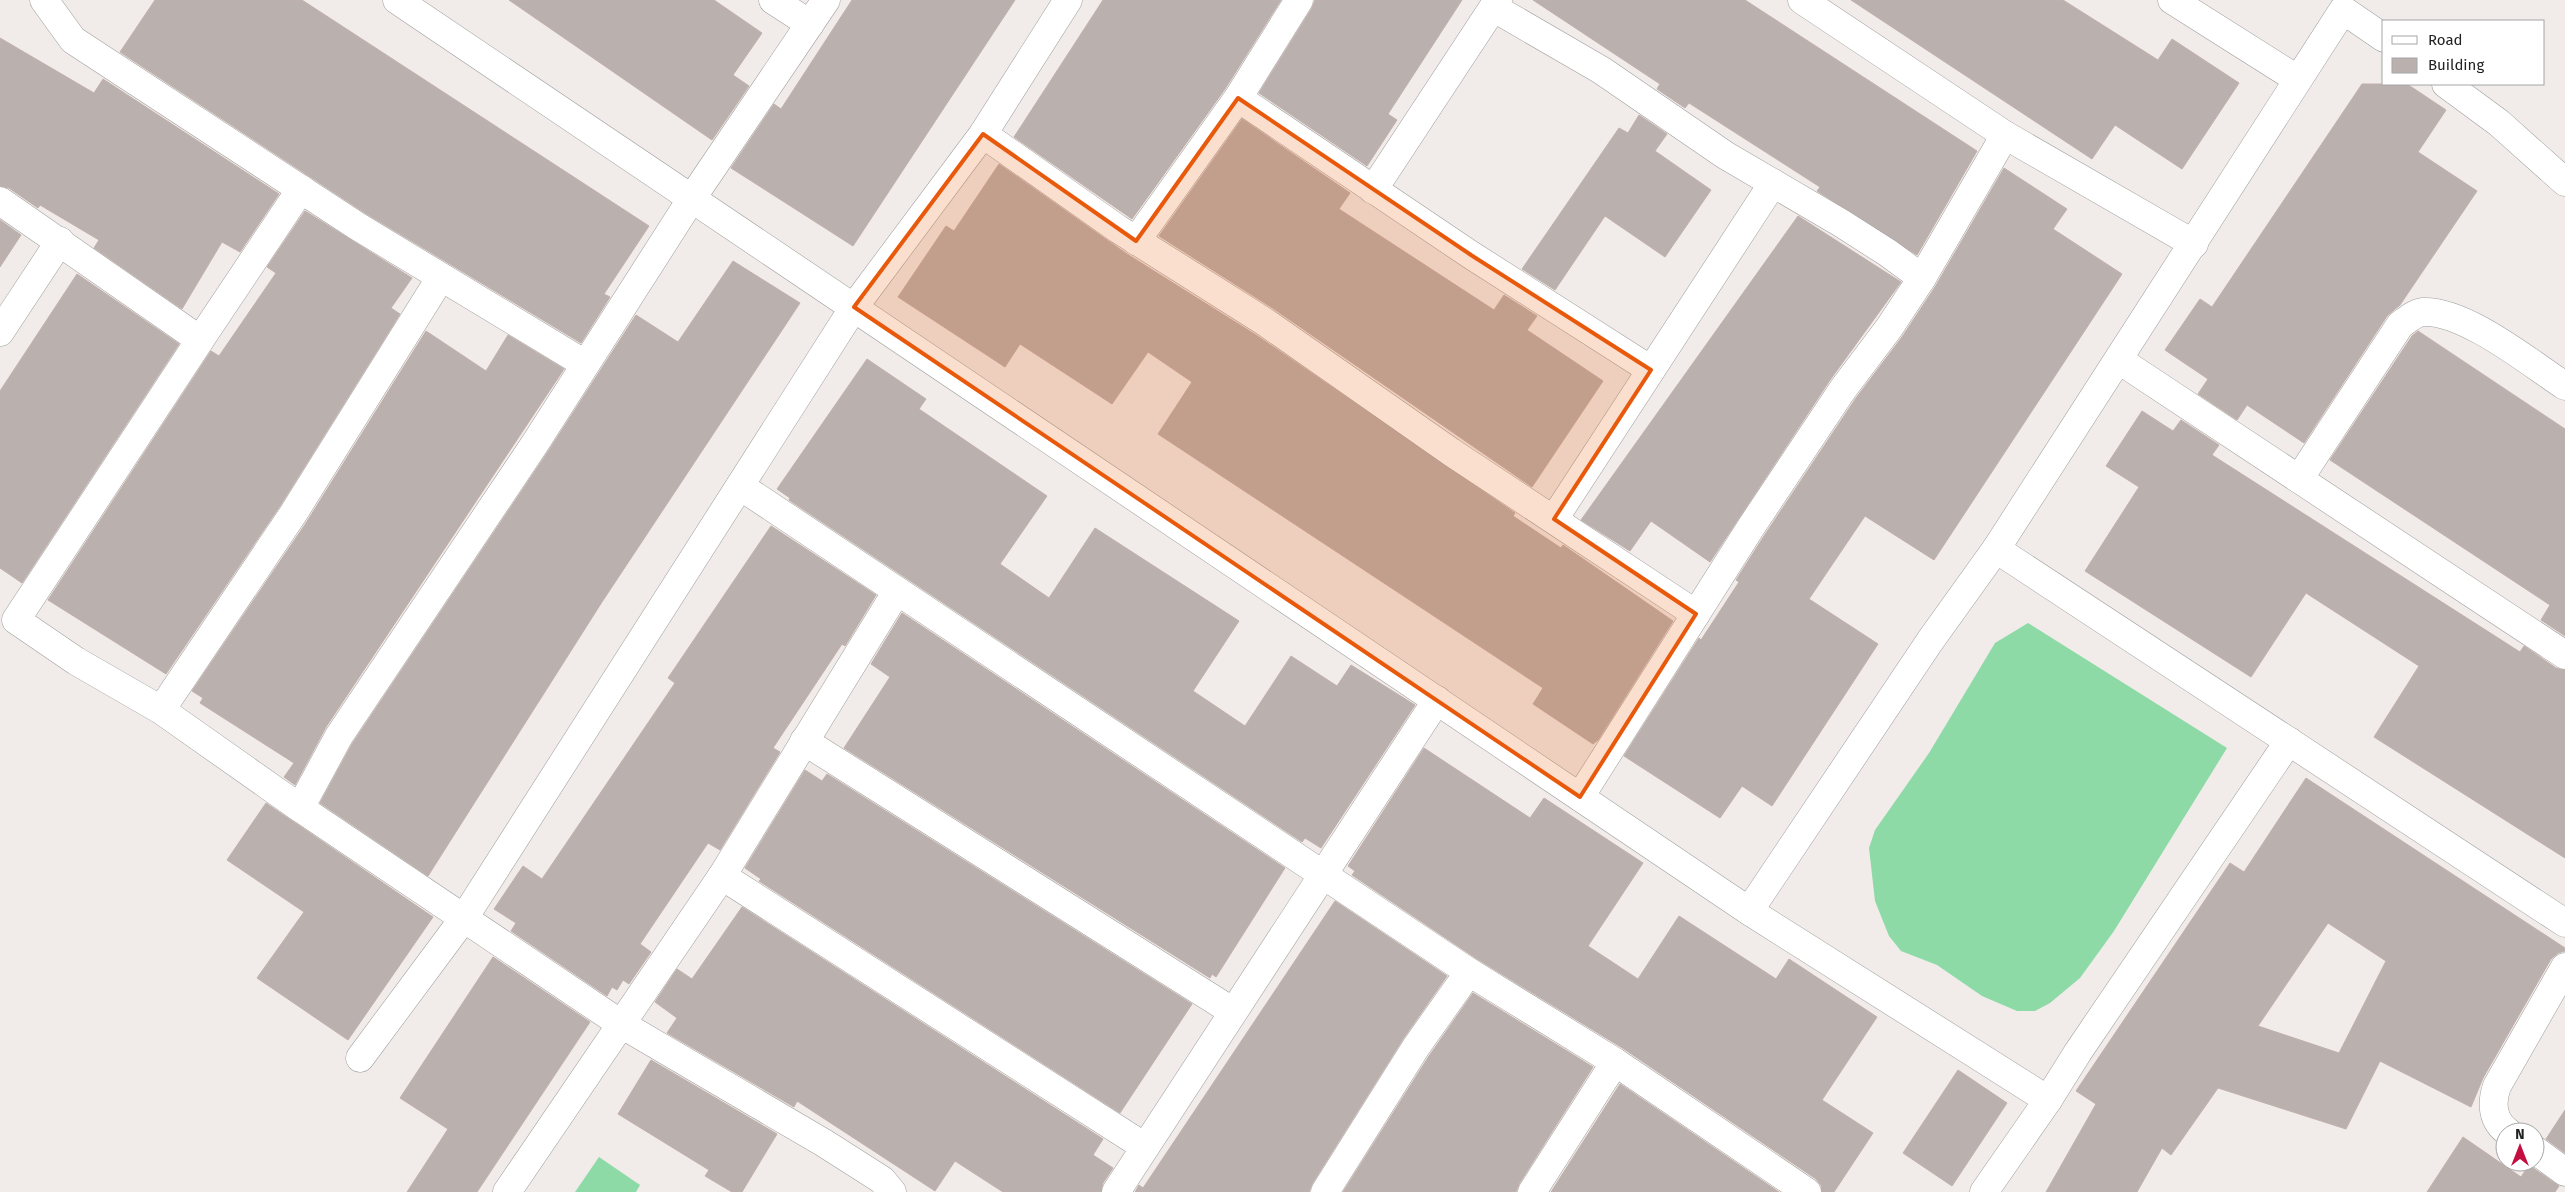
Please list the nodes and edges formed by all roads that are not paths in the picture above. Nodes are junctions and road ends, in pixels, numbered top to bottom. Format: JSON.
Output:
{"nodes":[{"id":1,"x":44,"y":0,"type":"edge"},
{"id":2,"x":397,"y":0,"type":"edge"},
{"id":3,"x":773,"y":0,"type":"edge"},
{"id":4,"x":826,"y":0,"type":"edge"},
{"id":5,"x":1068,"y":0,"type":"edge"},
{"id":6,"x":1299,"y":0,"type":"edge"},
{"id":7,"x":1802,"y":0,"type":"edge"},
{"id":8,"x":2172,"y":0,"type":"edge"},
{"id":9,"x":2339,"y":3,"type":"edge"},
{"id":10,"x":1496,"y":4,"type":"edge"},
{"id":11,"x":810,"y":24,"type":"junction"},
{"id":12,"x":2382,"y":36,"type":"edge"},
{"id":13,"x":2297,"y":79,"type":"junction"},
{"id":14,"x":2447,"y":85,"type":"edge"},
{"id":15,"x":1238,"y":98,"type":"junction"},
{"id":16,"x":982,"y":134,"type":"junction"},
{"id":17,"x":2005,"y":135,"type":"junction"},
{"id":18,"x":2565,"y":182,"type":"edge"},
{"id":19,"x":1773,"y":183,"type":"junction"},
{"id":20,"x":301,"y":189,"type":"junction"},
{"id":21,"x":1373,"y":190,"type":"junction"},
{"id":22,"x":692,"y":198,"type":"junction"},
{"id":23,"x":0,"y":201,"type":"edge"},
{"id":24,"x":1136,"y":240,"type":"junction"},
{"id":25,"x":60,"y":241,"type":"junction"},
{"id":26,"x":2194,"y":244,"type":"junction"},
{"id":27,"x":441,"y":277,"type":"junction"},
{"id":28,"x":1922,"y":278,"type":"junction"},
{"id":29,"x":854,"y":307,"type":"junction"},
{"id":30,"x":0,"y":332,"type":"edge"},
{"id":31,"x":200,"y":340,"type":"junction"},
{"id":32,"x":2119,"y":360,"type":"junction"},
{"id":33,"x":585,"y":364,"type":"junction"},
{"id":34,"x":1651,"y":370,"type":"junction"},
{"id":35,"x":2565,"y":386,"type":"edge"},
{"id":36,"x":2299,"y":479,"type":"junction"},
{"id":37,"x":740,"y":486,"type":"junction"},
{"id":38,"x":1554,"y":519,"type":"junction"},
{"id":39,"x":1996,"y":549,"type":"junction"},
{"id":40,"x":897,"y":591,"type":"junction"},
{"id":41,"x":1696,"y":614,"type":"junction"},
{"id":42,"x":8,"y":618,"type":"edge"},
{"id":43,"x":2565,"y":655,"type":"edge"},
{"id":44,"x":1437,"y":700,"type":"junction"},
{"id":45,"x":161,"y":710,"type":"junction"},
{"id":46,"x":804,"y":741,"type":"junction"},
{"id":47,"x":2289,"y":741,"type":"junction"},
{"id":48,"x":1580,"y":797,"type":"junction"},
{"id":49,"x":300,"y":808,"type":"junction"},
{"id":50,"x":1323,"y":873,"type":"junction"},
{"id":51,"x":722,"y":876,"type":"junction"},
{"id":52,"x":1749,"y":911,"type":"junction"},
{"id":53,"x":464,"y":918,"type":"junction"},
{"id":54,"x":2565,"y":923,"type":"edge"},
{"id":55,"x":2565,"y":967,"type":"edge"},
{"id":56,"x":1469,"y":972,"type":"junction"},
{"id":57,"x":1232,"y":1011,"type":"junction"},
{"id":58,"x":621,"y":1024,"type":"junction"},
{"id":59,"x":360,"y":1058,"type":"dead end"},
{"id":60,"x":1615,"y":1062,"type":"junction"},
{"id":61,"x":2048,"y":1100,"type":"junction"},
{"id":62,"x":2498,"y":1122,"type":"edge"},
{"id":63,"x":1145,"y":1147,"type":"junction"},
{"id":64,"x":2545,"y":1157,"type":"edge"},
{"id":65,"x":2565,"y":1172,"type":"edge"},
{"id":66,"x":507,"y":1192,"type":"edge"},
{"id":67,"x":892,"y":1192,"type":"edge"},
{"id":68,"x":1116,"y":1192,"type":"edge"},
{"id":69,"x":1325,"y":1192,"type":"edge"},
{"id":70,"x":1532,"y":1192,"type":"edge"},
{"id":71,"x":1807,"y":1192,"type":"edge"},
{"id":72,"x":1984,"y":1192,"type":"edge"}],
"edges":[{"from":1,"to":20,"type":"street"},
{"from":2,"to":22,"type":"street"},
{"from":3,"to":11,"type":"street"},
{"from":4,"to":11,"type":"street"},
{"from":5,"to":16,"type":"street"},
{"from":6,"to":15,"type":"street"},
{"from":7,"to":17,"type":"street"},
{"from":8,"to":13,"type":"street"},
{"from":9,"to":12,"type":"street"},
{"from":9,"to":13,"type":"street"},
{"from":10,"to":19,"type":"street"},
{"from":10,"to":21,"type":"street"},
{"from":11,"to":22,"type":"street"},
{"from":13,"to":26,"type":"street"},
{"from":14,"to":18,"type":"street"},
{"from":15,"to":21,"type":"street"},
{"from":15,"to":24,"type":"street"},
{"from":16,"to":24,"type":"street"},
{"from":16,"to":29,"type":"street"},
{"from":17,"to":26,"type":"street"},
{"from":17,"to":28,"type":"street"},
{"from":19,"to":28,"type":"street"},
{"from":19,"to":34,"type":"street"},
{"from":20,"to":27,"type":"street"},
{"from":20,"to":31,"type":"street"},
{"from":21,"to":34,"type":"street"},
{"from":22,"to":29,"type":"street"},
{"from":22,"to":33,"type":"street"},
{"from":23,"to":25,"type":"street"},
{"from":24,"to":38,"type":"street"},
{"from":25,"to":30,"type":"street"},
{"from":25,"to":31,"type":"street"},
{"from":26,"to":32,"type":"street"},
{"from":27,"to":33,"type":"street"},
{"from":27,"to":45,"type":"street"},
{"from":28,"to":41,"type":"street"},
{"from":29,"to":37,"type":"street"},
{"from":29,"to":44,"type":"street"},
{"from":31,"to":42,"type":"street"},
{"from":32,"to":36,"type":"street"},
{"from":32,"to":39,"type":"street"},
{"from":33,"to":49,"type":"street"},
{"from":34,"to":38,"type":"street"},
{"from":35,"to":36,"type":"street"},
{"from":36,"to":43,"type":"street"},
{"from":37,"to":40,"type":"street"},
{"from":37,"to":53,"type":"street"},
{"from":38,"to":41,"type":"street"},
{"from":39,"to":47,"type":"street"},
{"from":39,"to":52,"type":"street"},
{"from":40,"to":46,"type":"street"},
{"from":40,"to":50,"type":"street"},
{"from":41,"to":48,"type":"street"},
{"from":42,"to":45,"type":"street"},
{"from":44,"to":48,"type":"street"},
{"from":44,"to":50,"type":"street"},
{"from":45,"to":49,"type":"street"},
{"from":46,"to":51,"type":"street"},
{"from":46,"to":57,"type":"street"},
{"from":47,"to":54,"type":"street"},
{"from":47,"to":61,"type":"street"},
{"from":48,"to":52,"type":"street"},
{"from":49,"to":53,"type":"street"},
{"from":50,"to":56,"type":"street"},
{"from":50,"to":57,"type":"street"},
{"from":51,"to":58,"type":"street"},
{"from":51,"to":63,"type":"street"},
{"from":52,"to":61,"type":"street"},
{"from":53,"to":58,"type":"street"},
{"from":53,"to":59,"type":"street"},
{"from":55,"to":62,"type":"street"},
{"from":56,"to":60,"type":"street"},
{"from":56,"to":69,"type":"street"},
{"from":57,"to":63,"type":"street"},
{"from":58,"to":66,"type":"street"},
{"from":58,"to":67,"type":"street"},
{"from":60,"to":70,"type":"street"},
{"from":60,"to":71,"type":"street"},
{"from":61,"to":72,"type":"street"},
{"from":63,"to":68,"type":"street"},
{"from":64,"to":65,"type":"street"}]}
